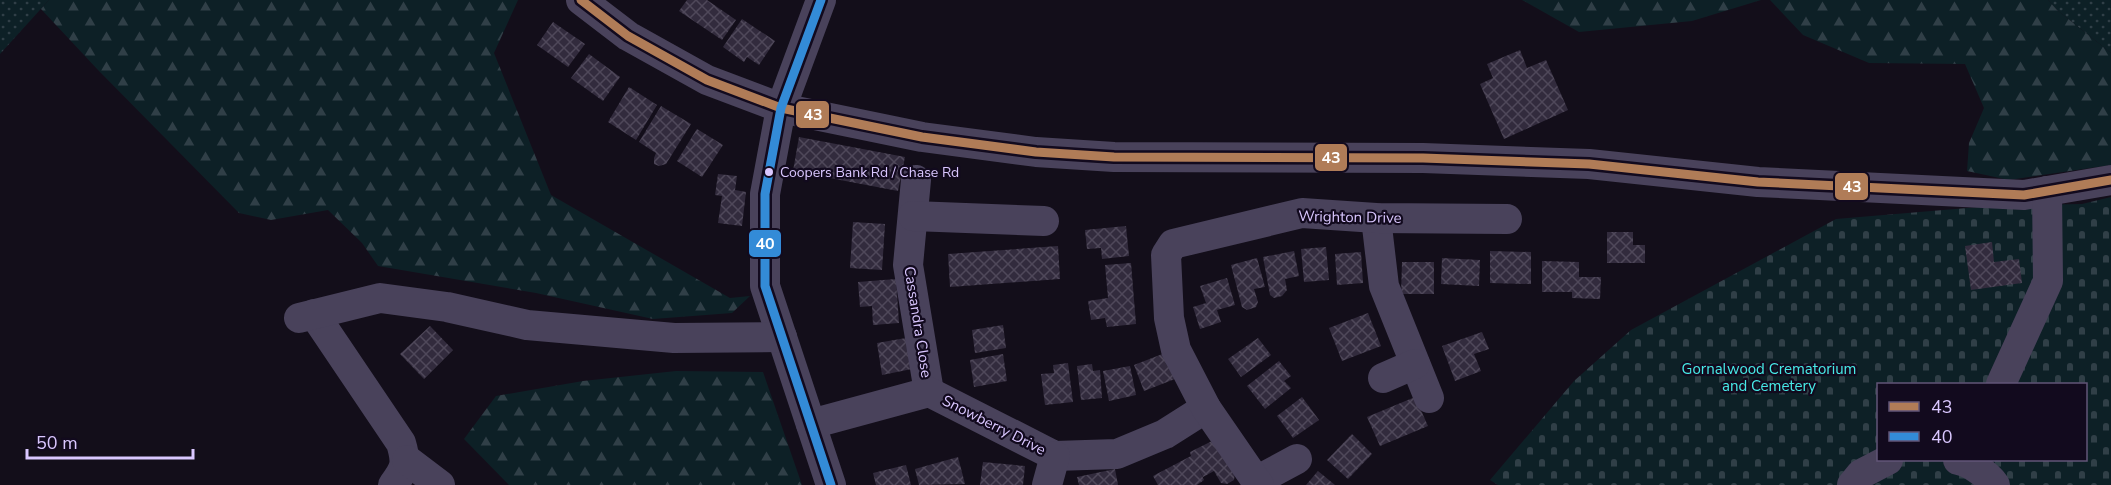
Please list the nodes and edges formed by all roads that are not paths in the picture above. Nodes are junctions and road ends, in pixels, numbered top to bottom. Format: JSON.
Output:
{"nodes":[{"id":1,"x":581,"y":0,"type":"edge"},
{"id":2,"x":821,"y":0,"type":"edge"},
{"id":3,"x":781,"y":108,"type":"junction"},
{"id":4,"x":916,"y":180,"type":"dead end"},
{"id":5,"x":2111,"y":180,"type":"edge"},
{"id":6,"x":2048,"y":191,"type":"junction"},
{"id":7,"x":913,"y":216,"type":"junction"},
{"id":8,"x":1376,"y":218,"type":"junction"},
{"id":9,"x":1507,"y":219,"type":"dead end"},
{"id":10,"x":1044,"y":220,"type":"dead end"},
{"id":11,"x":782,"y":337,"type":"junction"},
{"id":12,"x":1415,"y":364,"type":"junction"},
{"id":13,"x":1383,"y":378,"type":"dead end"},
{"id":14,"x":2001,"y":383,"type":"edge"},
{"id":15,"x":929,"y":392,"type":"junction"},
{"id":16,"x":1429,"y":398,"type":"dead end"},
{"id":17,"x":1206,"y":408,"type":"junction"},
{"id":18,"x":811,"y":424,"type":"junction"},
{"id":19,"x":1055,"y":456,"type":"junction"},
{"id":20,"x":1297,"y":459,"type":"dead end"},
{"id":21,"x":1884,"y":461,"type":"edge"},
{"id":22,"x":1965,"y":461,"type":"edge"},
{"id":23,"x":400,"y":472,"type":"edge"},
{"id":24,"x":1258,"y":483,"type":"edge"},
{"id":25,"x":440,"y":485,"type":"edge"},
{"id":26,"x":831,"y":485,"type":"edge"},
{"id":27,"x":1047,"y":485,"type":"edge"},
{"id":28,"x":1852,"y":485,"type":"edge"},
{"id":29,"x":1995,"y":485,"type":"edge"}],
"edges":[{"from":1,"to":3,"type":"street"},
{"from":2,"to":3,"type":"street"},
{"from":3,"to":6,"type":"street"},
{"from":3,"to":11,"type":"street"},
{"from":4,"to":7,"type":"street","name":"Cassandra Close"},
{"from":5,"to":6,"type":"street"},
{"from":6,"to":14,"type":"street"},
{"from":7,"to":10,"type":"street"},
{"from":7,"to":15,"type":"street","name":"Cassandra Close"},
{"from":8,"to":9,"type":"street","name":"Wrighton Drive"},
{"from":8,"to":12,"type":"street"},
{"from":8,"to":17,"type":"street","name":"Wrighton Drive"},
{"from":11,"to":18,"type":"street"},
{"from":11,"to":23,"type":"street"},
{"from":12,"to":13,"type":"street"},
{"from":12,"to":16,"type":"street"},
{"from":15,"to":18,"type":"street","name":"Snowberry Drive"},
{"from":15,"to":19,"type":"street","name":"Snowberry Drive"},
{"from":17,"to":19,"type":"street","name":"Snowberry Drive"},
{"from":17,"to":24,"type":"street"},
{"from":18,"to":26,"type":"street"},
{"from":19,"to":27,"type":"street"},
{"from":20,"to":24,"type":"street"},
{"from":21,"to":28,"type":"street"},
{"from":22,"to":29,"type":"street"},
{"from":23,"to":25,"type":"street"}]}
